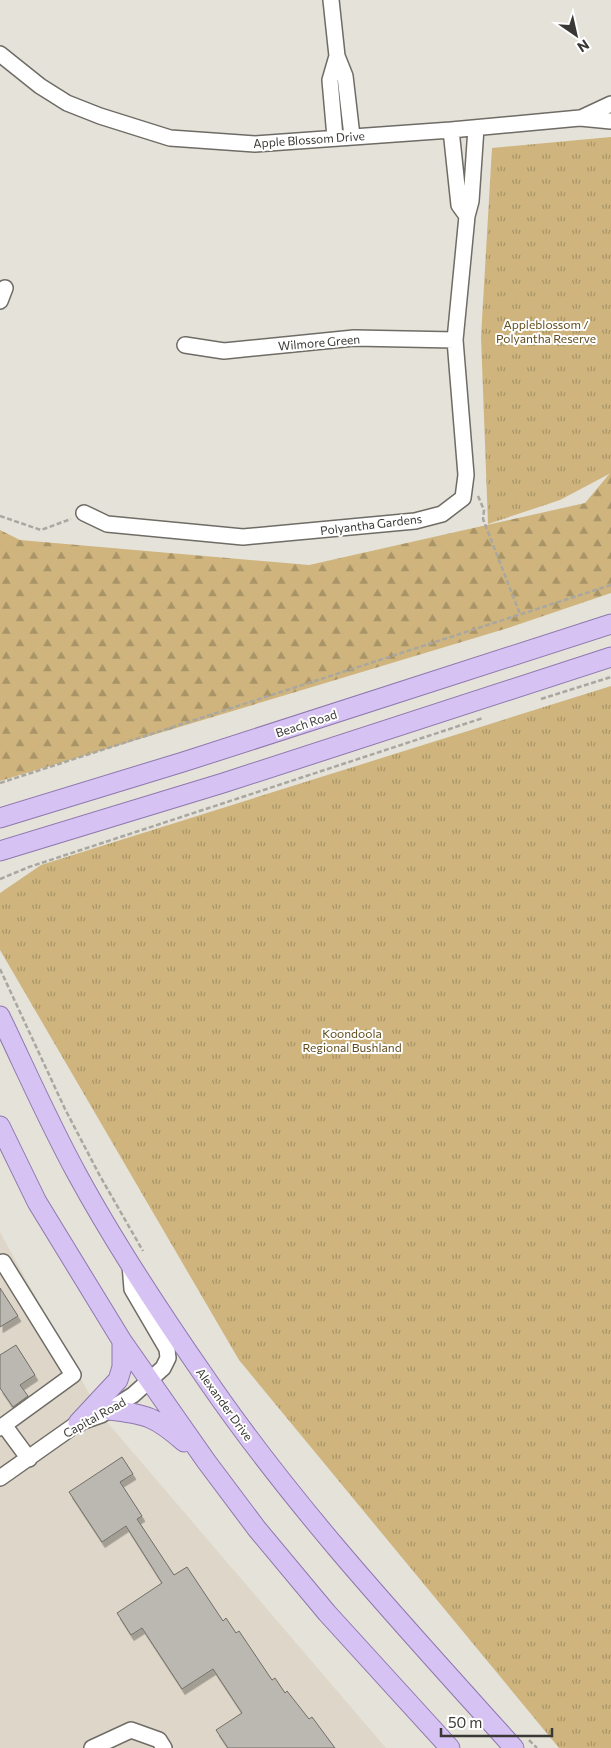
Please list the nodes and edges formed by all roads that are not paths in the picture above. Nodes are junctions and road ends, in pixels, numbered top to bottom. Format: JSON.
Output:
{"nodes":[{"id":1,"x":331,"y":0,"type":"edge"},
{"id":2,"x":0,"y":54,"type":"edge"},
{"id":3,"x":337,"y":56,"type":"junction"},
{"id":4,"x":611,"y":104,"type":"edge"},
{"id":5,"x":580,"y":118,"type":"junction"},
{"id":6,"x":611,"y":121,"type":"edge"},
{"id":7,"x":476,"y":128,"type":"junction"},
{"id":8,"x":451,"y":130,"type":"junction"},
{"id":9,"x":352,"y":136,"type":"junction"},
{"id":10,"x":335,"y":137,"type":"junction"},
{"id":11,"x":467,"y":216,"type":"junction"},
{"id":12,"x":455,"y":340,"type":"junction"},
{"id":13,"x":185,"y":345,"type":"dead end"},
{"id":14,"x":84,"y":513,"type":"road end"},
{"id":15,"x":611,"y":624,"type":"edge"},
{"id":16,"x":611,"y":657,"type":"edge"},
{"id":17,"x":114,"y":817,"type":"junction"},
{"id":18,"x":0,"y":818,"type":"edge"},
{"id":19,"x":0,"y":851,"type":"edge"},
{"id":20,"x":0,"y":863,"type":"edge"},
{"id":21,"x":0,"y":1016,"type":"edge"},
{"id":22,"x":0,"y":1126,"type":"edge"},
{"id":23,"x":137,"y":1258,"type":"junction"},
{"id":24,"x":1,"y":1261,"type":"edge"},
{"id":25,"x":122,"y":1341,"type":"junction"},
{"id":26,"x":149,"y":1380,"type":"junction"},
{"id":27,"x":109,"y":1410,"type":"junction"},
{"id":28,"x":78,"y":1423,"type":"junction"},
{"id":29,"x":2,"y":1427,"type":"edge"},
{"id":30,"x":28,"y":1459,"type":"junction"},
{"id":31,"x":206,"y":1461,"type":"junction"},
{"id":32,"x":0,"y":1478,"type":"edge"},
{"id":33,"x":519,"y":1742,"type":"edge"},
{"id":34,"x":92,"y":1748,"type":"edge"},
{"id":35,"x":164,"y":1748,"type":"edge"},
{"id":36,"x":450,"y":1748,"type":"edge"}],
"edges":[{"from":1,"to":3,"type":"street"},
{"from":2,"to":10,"type":"street","name":"Apple Blossom Drive"},
{"from":3,"to":9,"type":"street"},
{"from":3,"to":10,"type":"street"},
{"from":4,"to":5,"type":"street","name":"Apple Blossom Drive"},
{"from":5,"to":6,"type":"street","name":"Apple Blossom Drive"},
{"from":5,"to":7,"type":"street","name":"Apple Blossom Drive"},
{"from":7,"to":8,"type":"street","name":"Apple Blossom Drive"},
{"from":7,"to":11,"type":"street","name":"Polyantha Gardens"},
{"from":8,"to":9,"type":"street","name":"Apple Blossom Drive"},
{"from":8,"to":11,"type":"street","name":"Polyantha Gardens"},
{"from":9,"to":10,"type":"street","name":"Apple Blossom Drive"},
{"from":11,"to":12,"type":"street","name":"Polyantha Gardens"},
{"from":12,"to":13,"type":"street","name":"Wilmore Green"},
{"from":12,"to":14,"type":"street","name":"Polyantha Gardens"},
{"from":15,"to":18,"type":"main road","name":"Beach Road"},
{"from":16,"to":17,"type":"main road"},
{"from":17,"to":19,"type":"main road"},
{"from":17,"to":20,"type":"main road"},
{"from":21,"to":23,"type":"main road","name":"Alexander Drive"},
{"from":22,"to":25,"type":"main road"},
{"from":23,"to":26,"type":"street","name":"Capital Road"},
{"from":23,"to":33,"type":"main road","name":"Alexander Drive"},
{"from":24,"to":29,"type":"street"},
{"from":25,"to":26,"type":"main road"},
{"from":25,"to":28,"type":"main road"},
{"from":26,"to":27,"type":"street","name":"Capital Road"},
{"from":26,"to":31,"type":"main road"},
{"from":27,"to":28,"type":"street","name":"Capital Road"},
{"from":27,"to":31,"type":"main road"},
{"from":28,"to":30,"type":"street","name":"Capital Road"},
{"from":29,"to":30,"type":"street"},
{"from":30,"to":32,"type":"street","name":"Capital Road"},
{"from":31,"to":36,"type":"main road"},
{"from":34,"to":35,"type":"street"}]}
